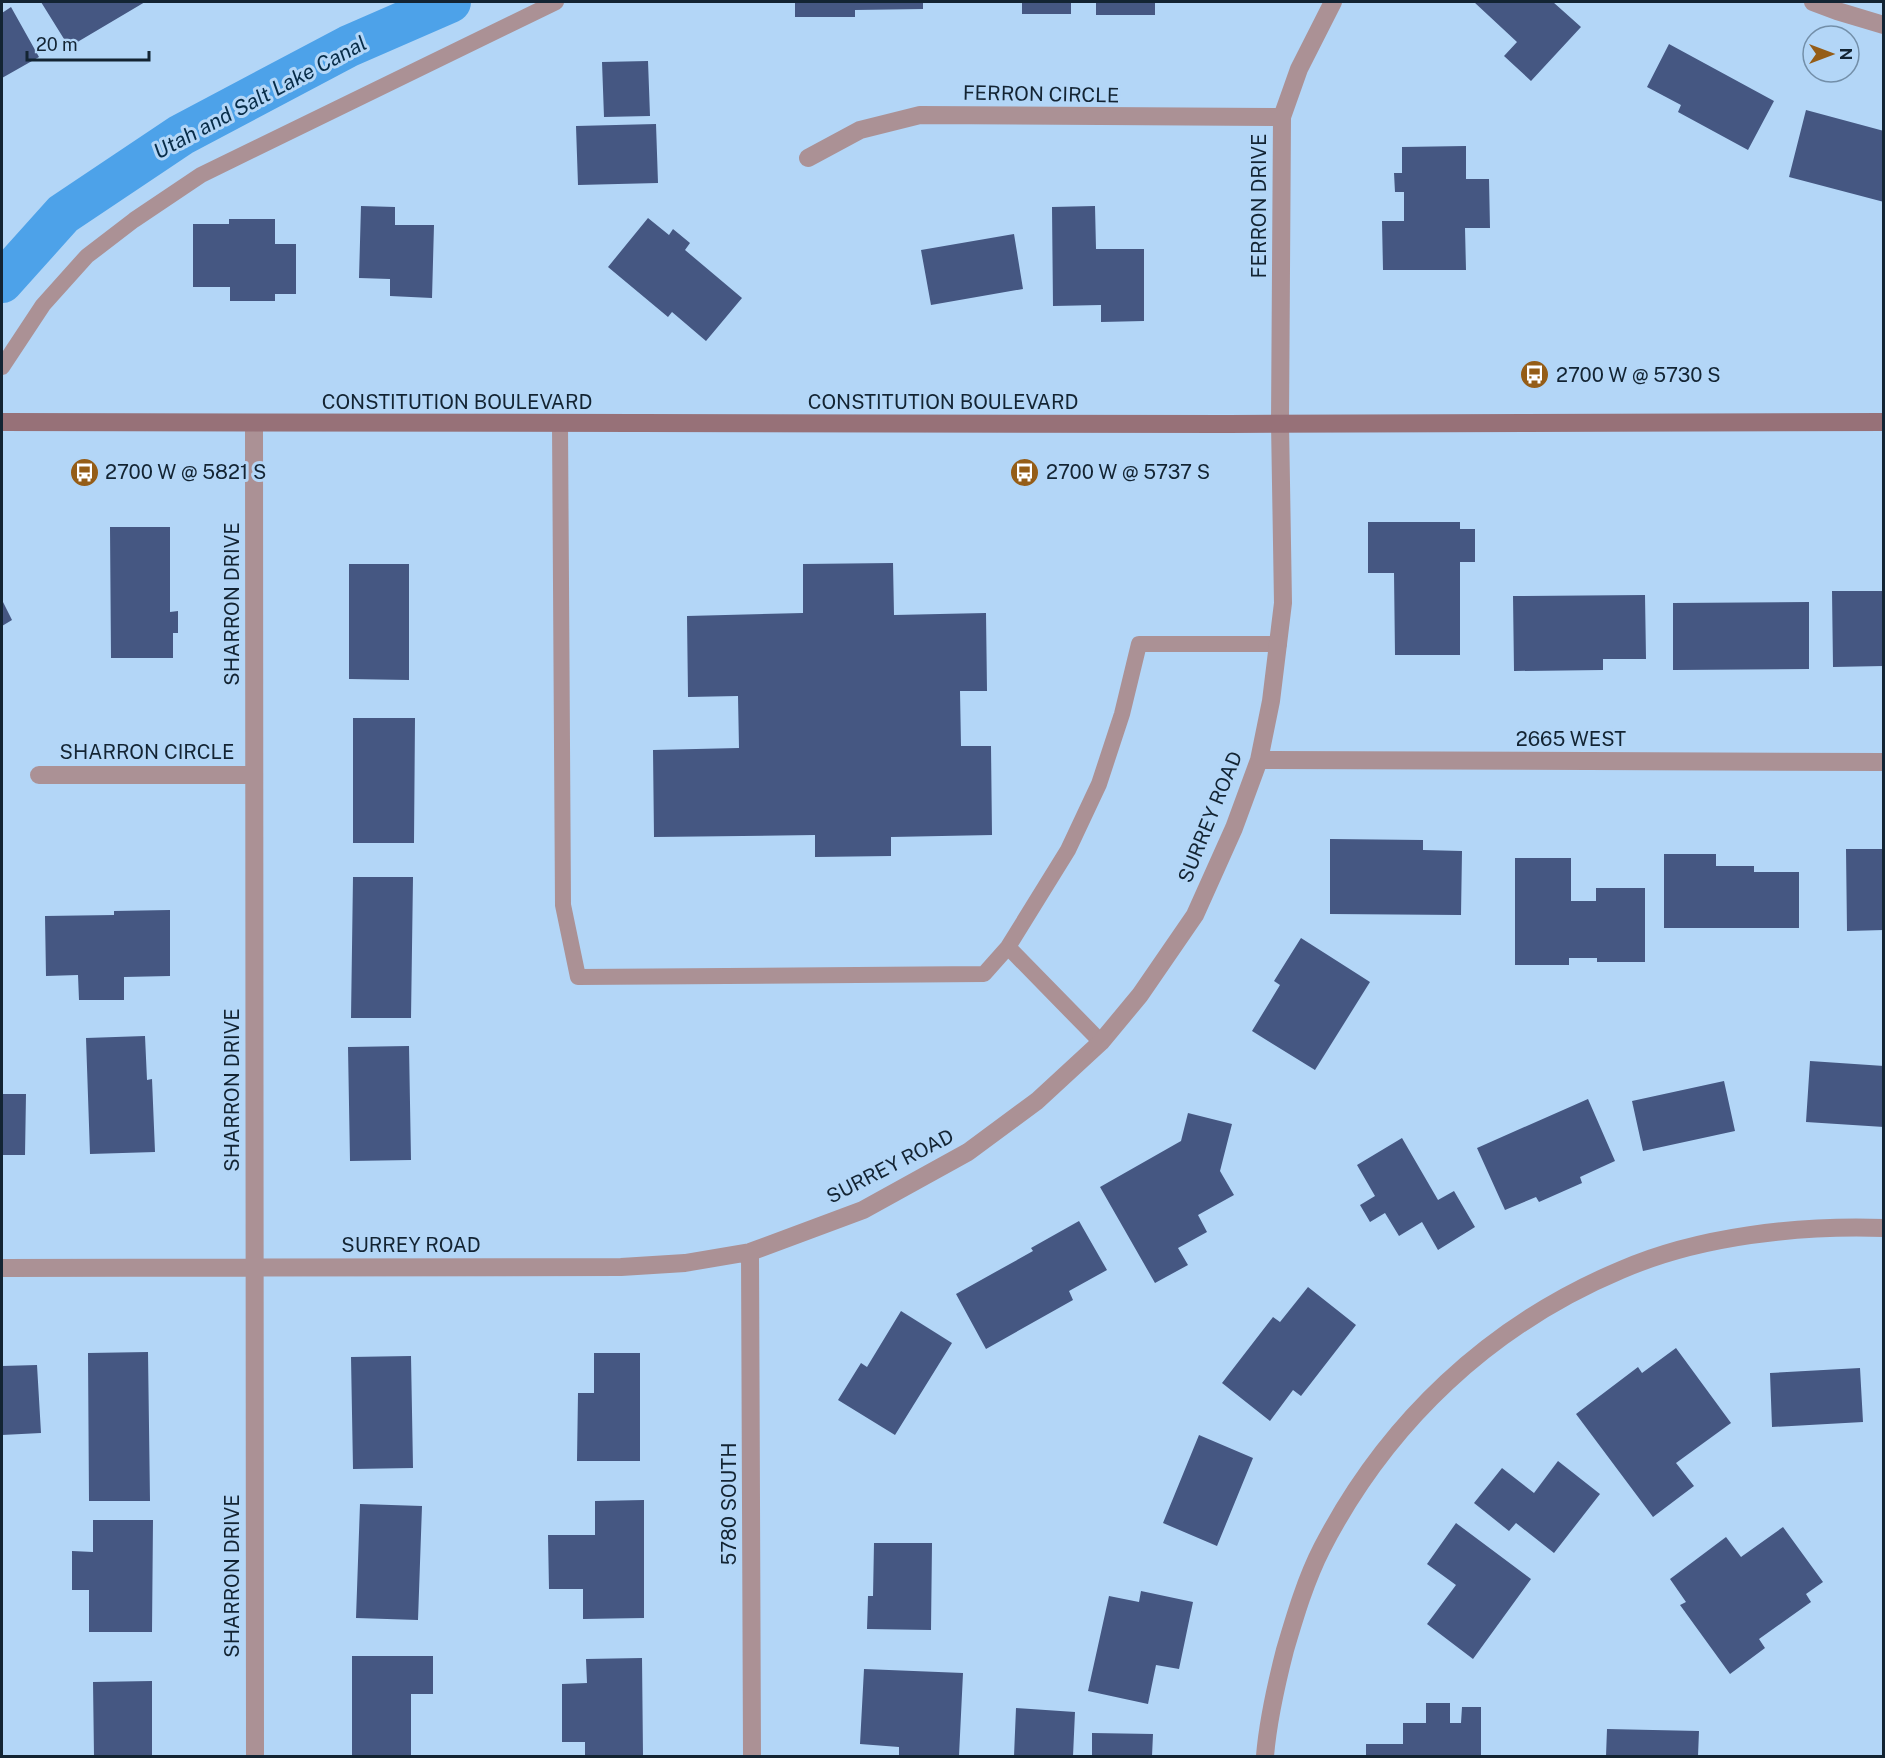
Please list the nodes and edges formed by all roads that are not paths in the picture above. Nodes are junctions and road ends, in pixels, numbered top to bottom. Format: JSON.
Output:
{"nodes":[{"id":1,"x":556,"y":2,"type":"edge"},
{"id":2,"x":1333,"y":2,"type":"edge"},
{"id":3,"x":1814,"y":2,"type":"edge"},
{"id":4,"x":1884,"y":25,"type":"edge"},
{"id":5,"x":1282,"y":117,"type":"junction"},
{"id":6,"x":808,"y":158,"type":"dead end"},
{"id":7,"x":2,"y":368,"type":"edge"},
{"id":8,"x":2,"y":422,"type":"edge"},
{"id":9,"x":1884,"y":422,"type":"edge"},
{"id":10,"x":1280,"y":423,"type":"junction"},
{"id":11,"x":254,"y":424,"type":"junction"},
{"id":12,"x":560,"y":424,"type":"junction"},
{"id":13,"x":1279,"y":644,"type":"junction"},
{"id":14,"x":1259,"y":760,"type":"junction"},
{"id":15,"x":1884,"y":762,"type":"edge"},
{"id":16,"x":39,"y":775,"type":"dead end"},
{"id":17,"x":254,"y":775,"type":"junction"},
{"id":18,"x":1008,"y":947,"type":"junction"},
{"id":19,"x":1101,"y":1042,"type":"junction"},
{"id":20,"x":1884,"y":1228,"type":"edge"},
{"id":21,"x":750,"y":1252,"type":"junction"},
{"id":22,"x":2,"y":1268,"type":"edge"},
{"id":23,"x":254,"y":1269,"type":"junction"},
{"id":24,"x":255,"y":1756,"type":"edge"},
{"id":25,"x":752,"y":1756,"type":"edge"},
{"id":26,"x":1265,"y":1756,"type":"edge"}],
"edges":[{"from":1,"to":7,"type":"lane"},
{"from":2,"to":5,"type":"street","name":"FERRON DRIVE"},
{"from":3,"to":4,"type":"street"},
{"from":5,"to":6,"type":"street","name":"FERRON CIRCLE"},
{"from":5,"to":10,"type":"street","name":"FERRON DRIVE"},
{"from":8,"to":11,"type":"main road","name":"CONSTITUTION BOULEVARD"},
{"from":9,"to":10,"type":"main road","name":"CONSTITUTION BOULEVARD"},
{"from":10,"to":12,"type":"main road","name":"CONSTITUTION BOULEVARD"},
{"from":10,"to":13,"type":"street","name":"SURREY ROAD"},
{"from":11,"to":12,"type":"main road","name":"CONSTITUTION BOULEVARD"},
{"from":11,"to":17,"type":"street","name":"SHARRON DRIVE"},
{"from":12,"to":18,"type":"lane"},
{"from":13,"to":14,"type":"street","name":"SURREY ROAD"},
{"from":13,"to":18,"type":"lane"},
{"from":14,"to":15,"type":"street","name":"2665 WEST"},
{"from":14,"to":19,"type":"street","name":"SURREY ROAD"},
{"from":16,"to":17,"type":"street","name":"SHARRON CIRCLE"},
{"from":17,"to":23,"type":"street","name":"SHARRON DRIVE"},
{"from":18,"to":19,"type":"lane"},
{"from":19,"to":21,"type":"street","name":"SURREY ROAD"},
{"from":20,"to":26,"type":"street"},
{"from":21,"to":23,"type":"street","name":"SURREY ROAD"},
{"from":21,"to":25,"type":"street","name":"5780 SOUTH"},
{"from":22,"to":23,"type":"street","name":"SURREY ROAD"},
{"from":23,"to":24,"type":"street","name":"SHARRON DRIVE"}]}
